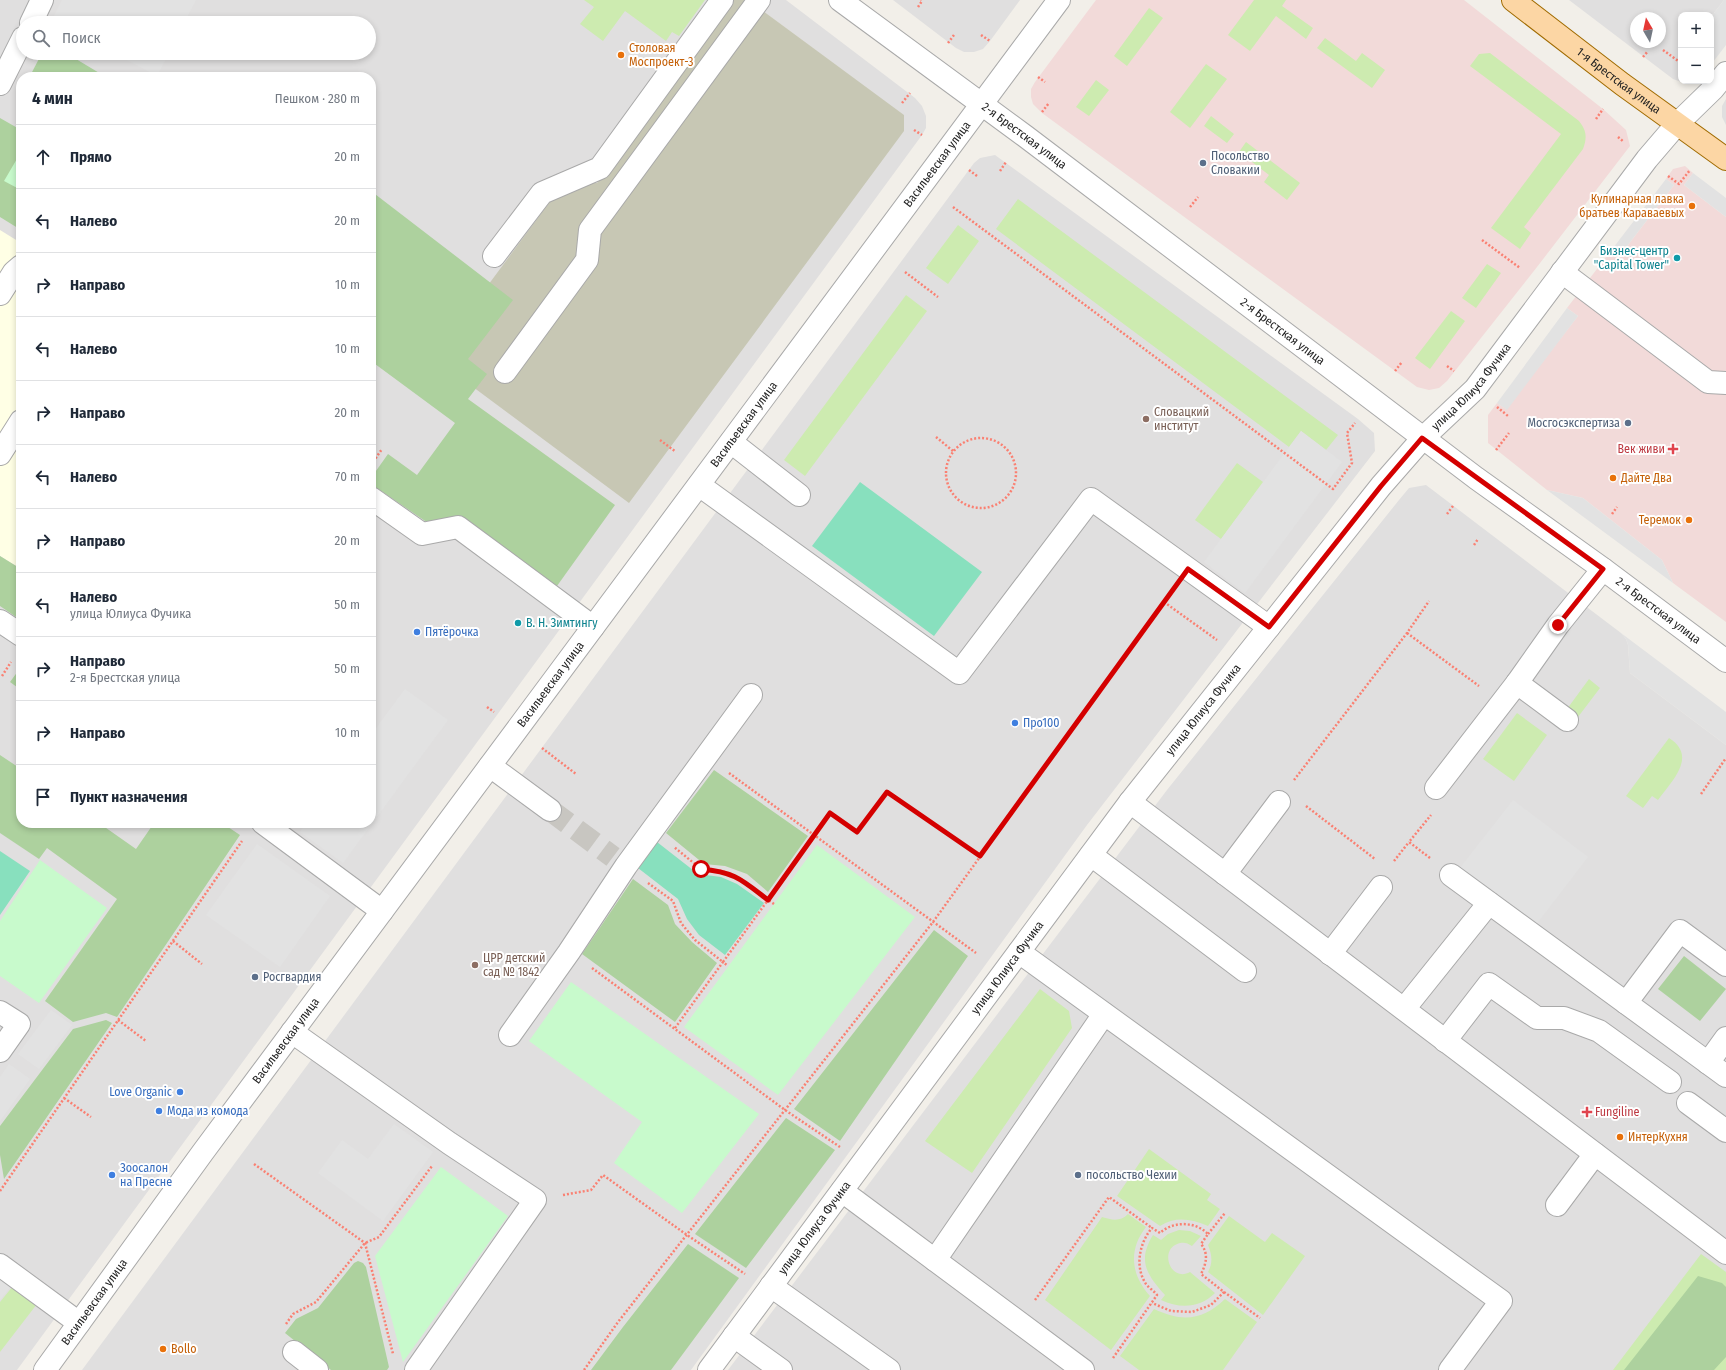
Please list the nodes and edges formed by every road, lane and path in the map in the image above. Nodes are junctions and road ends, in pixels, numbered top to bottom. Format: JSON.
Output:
{"nodes":[{"id":1,"x":42,"y":0,"type":"edge"},
{"id":2,"x":722,"y":0,"type":"edge"},
{"id":3,"x":759,"y":0,"type":"edge"},
{"id":4,"x":840,"y":0,"type":"edge"},
{"id":5,"x":921,"y":0,"type":"edge"},
{"id":6,"x":1058,"y":0,"type":"edge"},
{"id":7,"x":1513,"y":0,"type":"edge"},
{"id":8,"x":918,"y":7,"type":"dead end"},
{"id":9,"x":34,"y":16,"type":"edge"},
{"id":10,"x":954,"y":35,"type":"dead end"},
{"id":11,"x":981,"y":35,"type":"dead end"},
{"id":12,"x":990,"y":41,"type":"dead end"},
{"id":13,"x":948,"y":43,"type":"dead end"},
{"id":14,"x":1663,"y":50,"type":"dead end"},
{"id":15,"x":1648,"y":51,"type":"dead end"},
{"id":16,"x":16,"y":52,"type":"edge"},
{"id":17,"x":1642,"y":57,"type":"dead end"},
{"id":18,"x":1678,"y":61,"type":"edge"},
{"id":19,"x":1726,"y":73,"type":"edge"},
{"id":20,"x":1038,"y":77,"type":"dead end"},
{"id":21,"x":1045,"y":82,"type":"dead end"},
{"id":22,"x":0,"y":84,"type":"edge"},
{"id":23,"x":910,"y":94,"type":"dead end"},
{"id":24,"x":902,"y":103,"type":"dead end"},
{"id":25,"x":1049,"y":103,"type":"dead end"},
{"id":26,"x":981,"y":104,"type":"junction"},
{"id":27,"x":1603,"y":109,"type":"dead end"},
{"id":28,"x":1042,"y":112,"type":"dead end"},
{"id":29,"x":1596,"y":119,"type":"dead end"},
{"id":30,"x":1678,"y":124,"type":"junction"},
{"id":31,"x":914,"y":130,"type":"dead end"},
{"id":32,"x":922,"y":135,"type":"dead end"},
{"id":33,"x":1726,"y":159,"type":"edge"},
{"id":34,"x":1006,"y":162,"type":"dead end"},
{"id":35,"x":969,"y":170,"type":"dead end"},
{"id":36,"x":1690,"y":170,"type":"dead end"},
{"id":37,"x":1000,"y":171,"type":"dead end"},
{"id":38,"x":977,"y":176,"type":"dead end"},
{"id":39,"x":1668,"y":176,"type":"dead end"},
{"id":40,"x":1198,"y":197,"type":"dead end"},
{"id":41,"x":953,"y":206,"type":"dead end"},
{"id":42,"x":1190,"y":207,"type":"dead end"},
{"id":43,"x":1482,"y":240,"type":"dead end"},
{"id":44,"x":494,"y":256,"type":"dead end"},
{"id":45,"x":1520,"y":268,"type":"dead end"},
{"id":46,"x":16,"y":270,"type":"edge"},
{"id":47,"x":905,"y":272,"type":"dead end"},
{"id":48,"x":1562,"y":272,"type":"junction"},
{"id":49,"x":0,"y":294,"type":"edge"},
{"id":50,"x":938,"y":297,"type":"dead end"},
{"id":51,"x":1402,"y":362,"type":"dead end"},
{"id":52,"x":1447,"y":366,"type":"dead end"},
{"id":53,"x":1395,"y":371,"type":"dead end"},
{"id":54,"x":1454,"y":371,"type":"dead end"},
{"id":55,"x":505,"y":372,"type":"dead end"},
{"id":56,"x":1726,"y":383,"type":"edge"},
{"id":57,"x":1495,"y":405,"type":"dead end"},
{"id":58,"x":1508,"y":416,"type":"dead end"},
{"id":59,"x":1358,"y":419,"type":"dead end"},
{"id":60,"x":16,"y":429,"type":"edge"},
{"id":61,"x":1509,"y":432,"type":"dead end"},
{"id":62,"x":936,"y":437,"type":"dead end"},
{"id":63,"x":1422,"y":438,"type":"junction"},
{"id":64,"x":660,"y":440,"type":"dead end"},
{"id":65,"x":731,"y":442,"type":"junction"},
{"id":66,"x":382,"y":449,"type":"dead end"},
{"id":67,"x":1496,"y":450,"type":"dead end"},
{"id":68,"x":953,"y":451,"type":"junction"},
{"id":69,"x":676,"y":452,"type":"dead end"},
{"id":70,"x":0,"y":454,"type":"edge"},
{"id":71,"x":376,"y":458,"type":"edge"},
{"id":72,"x":1352,"y":463,"type":"junction"},
{"id":73,"x":1357,"y":466,"type":"dead end"},
{"id":74,"x":699,"y":485,"type":"junction"},
{"id":75,"x":799,"y":495,"type":"dead end"},
{"id":76,"x":376,"y":502,"type":"edge"},
{"id":77,"x":1453,"y":506,"type":"dead end"},
{"id":78,"x":1617,"y":507,"type":"dead end"},
{"id":79,"x":1447,"y":514,"type":"dead end"},
{"id":80,"x":1612,"y":514,"type":"dead end"},
{"id":81,"x":1478,"y":539,"type":"dead end"},
{"id":82,"x":1474,"y":545,"type":"dead end"},
{"id":83,"x":1188,"y":569,"type":"junction"},
{"id":84,"x":1603,"y":569,"type":"junction"},
{"id":85,"x":1164,"y":602,"type":"junction"},
{"id":86,"x":1429,"y":602,"type":"dead end"},
{"id":87,"x":0,"y":621,"type":"edge"},
{"id":88,"x":593,"y":627,"type":"junction"},
{"id":89,"x":1269,"y":627,"type":"junction"},
{"id":90,"x":16,"y":632,"type":"edge"},
{"id":91,"x":1407,"y":633,"type":"junction"},
{"id":92,"x":1217,"y":640,"type":"dead end"},
{"id":93,"x":1726,"y":661,"type":"edge"},
{"id":94,"x":1517,"y":683,"type":"junction"},
{"id":95,"x":751,"y":695,"type":"dead end"},
{"id":96,"x":1501,"y":703,"type":"junction"},
{"id":97,"x":487,"y":707,"type":"dead end"},
{"id":98,"x":498,"y":714,"type":"dead end"},
{"id":99,"x":1567,"y":720,"type":"dead end"},
{"id":100,"x":542,"y":748,"type":"dead end"},
{"id":101,"x":706,"y":756,"type":"junction"},
{"id":102,"x":1726,"y":758,"type":"edge"},
{"id":103,"x":490,"y":766,"type":"junction"},
{"id":104,"x":576,"y":774,"type":"dead end"},
{"id":105,"x":1293,"y":780,"type":"dead end"},
{"id":106,"x":1436,"y":788,"type":"joint"},
{"id":107,"x":1701,"y":794,"type":"dead end"},
{"id":108,"x":1130,"y":802,"type":"junction"},
{"id":109,"x":1279,"y":802,"type":"dead end"},
{"id":110,"x":1303,"y":804,"type":"dead end"},
{"id":111,"x":550,"y":810,"type":"tunnel mouth"},
{"id":112,"x":270,"y":828,"type":"edge"},
{"id":113,"x":653,"y":829,"type":"junction"},
{"id":114,"x":815,"y":835,"type":"junction"},
{"id":115,"x":244,"y":838,"type":"dead end"},
{"id":116,"x":1409,"y":842,"type":"junction"},
{"id":117,"x":1091,"y":855,"type":"junction"},
{"id":118,"x":980,"y":856,"type":"junction"},
{"id":119,"x":619,"y":862,"type":"junction"},
{"id":120,"x":1381,"y":863,"type":"dead end"},
{"id":121,"x":1387,"y":864,"type":"dead end"},
{"id":122,"x":1225,"y":874,"type":"junction"},
{"id":123,"x":1452,"y":875,"type":"joint"},
{"id":124,"x":1381,"y":887,"type":"dead end"},
{"id":125,"x":768,"y":900,"type":"junction"},
{"id":126,"x":1489,"y":903,"type":"junction"},
{"id":127,"x":774,"y":904,"type":"dead end"},
{"id":128,"x":382,"y":911,"type":"junction"},
{"id":129,"x":933,"y":922,"type":"junction"},
{"id":130,"x":172,"y":941,"type":"junction"},
{"id":131,"x":569,"y":952,"type":"junction"},
{"id":132,"x":1019,"y":952,"type":"junction"},
{"id":133,"x":976,"y":953,"type":"dead end"},
{"id":134,"x":1330,"y":954,"type":"junction"},
{"id":135,"x":723,"y":962,"type":"junction"},
{"id":136,"x":202,"y":964,"type":"dead end"},
{"id":137,"x":1726,"y":965,"type":"edge"},
{"id":138,"x":728,"y":966,"type":"dead end"},
{"id":139,"x":1245,"y":971,"type":"dead end"},
{"id":140,"x":1626,"y":1003,"type":"junction"},
{"id":141,"x":1404,"y":1010,"type":"junction"},
{"id":142,"x":0,"y":1012,"type":"edge"},
{"id":143,"x":1104,"y":1014,"type":"junction"},
{"id":144,"x":118,"y":1020,"type":"junction"},
{"id":145,"x":675,"y":1028,"type":"junction"},
{"id":146,"x":292,"y":1032,"type":"junction"},
{"id":147,"x":510,"y":1035,"type":"dead end"},
{"id":148,"x":1726,"y":1038,"type":"edge"},
{"id":149,"x":146,"y":1041,"type":"dead end"},
{"id":150,"x":1445,"y":1041,"type":"junction"},
{"id":151,"x":0,"y":1051,"type":"edge"},
{"id":152,"x":1708,"y":1063,"type":"junction"},
{"id":153,"x":1726,"y":1076,"type":"edge"},
{"id":154,"x":1670,"y":1082,"type":"dead end"},
{"id":155,"x":64,"y":1098,"type":"junction"},
{"id":156,"x":1688,"y":1103,"type":"dead end"},
{"id":157,"x":786,"y":1110,"type":"junction"},
{"id":158,"x":91,"y":1117,"type":"dead end"},
{"id":159,"x":1726,"y":1131,"type":"edge"},
{"id":160,"x":450,"y":1143,"type":"junction"},
{"id":161,"x":842,"y":1148,"type":"dead end"},
{"id":162,"x":1595,"y":1154,"type":"junction"},
{"id":163,"x":254,"y":1164,"type":"dead end"},
{"id":164,"x":842,"y":1191,"type":"junction"},
{"id":165,"x":0,"y":1192,"type":"edge"},
{"id":166,"x":535,"y":1200,"type":"junction"},
{"id":167,"x":1557,"y":1205,"type":"dead end"},
{"id":168,"x":1225,"y":1213,"type":"dead end"},
{"id":169,"x":1152,"y":1228,"type":"junction"},
{"id":170,"x":1208,"y":1234,"type":"junction"},
{"id":171,"x":687,"y":1235,"type":"junction"},
{"id":172,"x":365,"y":1243,"type":"junction"},
{"id":173,"x":1726,"y":1253,"type":"edge"},
{"id":174,"x":935,"y":1260,"type":"junction"},
{"id":175,"x":0,"y":1265,"type":"edge"},
{"id":176,"x":747,"y":1275,"type":"dead end"},
{"id":177,"x":771,"y":1286,"type":"junction"},
{"id":178,"x":1224,"y":1292,"type":"junction"},
{"id":179,"x":1035,"y":1300,"type":"dead end"},
{"id":180,"x":1152,"y":1303,"type":"junction"},
{"id":181,"x":1260,"y":1318,"type":"dead end"},
{"id":182,"x":79,"y":1323,"type":"junction"},
{"id":183,"x":284,"y":1327,"type":"dead end"},
{"id":184,"x":734,"y":1336,"type":"junction"},
{"id":185,"x":294,"y":1352,"type":"dead end"},
{"id":186,"x":393,"y":1355,"type":"dead end"},
{"id":187,"x":1113,"y":1358,"type":"dead end"},
{"id":188,"x":45,"y":1370,"type":"edge"},
{"id":189,"x":317,"y":1370,"type":"edge"},
{"id":190,"x":416,"y":1370,"type":"edge"},
{"id":191,"x":584,"y":1370,"type":"edge"},
{"id":192,"x":709,"y":1370,"type":"edge"},
{"id":193,"x":781,"y":1370,"type":"edge"},
{"id":194,"x":889,"y":1370,"type":"edge"},
{"id":195,"x":1083,"y":1370,"type":"edge"},
{"id":196,"x":1450,"y":1370,"type":"edge"}],
"edges":[{"from":1,"to":9,"type":"street"},
{"from":2,"to":44,"type":"street"},
{"from":3,"to":55,"type":"street"},
{"from":4,"to":26,"type":"street","name":"2-я Брестская улица"},
{"from":5,"to":8,"type":"path"},
{"from":6,"to":26,"type":"street","name":"Васильевская улица"},
{"from":7,"to":30,"type":"main road","name":"1-я Брестская улица"},
{"from":10,"to":13,"type":"path"},
{"from":11,"to":12,"type":"path"},
{"from":14,"to":18,"type":"path"},
{"from":15,"to":17,"type":"path"},
{"from":16,"to":22,"type":"street"},
{"from":19,"to":30,"type":"street","name":"улица Юлиуса Фучика"},
{"from":20,"to":21,"type":"path"},
{"from":23,"to":24,"type":"path"},
{"from":25,"to":28,"type":"path"},
{"from":26,"to":63,"type":"street","name":"2-я Брестская улица"},
{"from":26,"to":65,"type":"street","name":"Васильевская улица"},
{"from":27,"to":29,"type":"path"},
{"from":30,"to":33,"type":"main road","name":"1-я Брестская улица"},
{"from":30,"to":48,"type":"street","name":"улица Юлиуса Фучика"},
{"from":31,"to":32,"type":"path"},
{"from":34,"to":37,"type":"path"},
{"from":35,"to":38,"type":"path"},
{"from":36,"to":39,"type":"path"},
{"from":40,"to":42,"type":"path"},
{"from":41,"to":72,"type":"path"},
{"from":43,"to":45,"type":"path"},
{"from":46,"to":49,"type":"street"},
{"from":47,"to":50,"type":"path"},
{"from":48,"to":56,"type":"street"},
{"from":48,"to":63,"type":"street","name":"улица Юлиуса Фучика"},
{"from":51,"to":53,"type":"path"},
{"from":52,"to":54,"type":"path"},
{"from":57,"to":58,"type":"path"},
{"from":59,"to":72,"type":"path"},
{"from":60,"to":70,"type":"street"},
{"from":61,"to":67,"type":"path"},
{"from":62,"to":68,"type":"path"},
{"from":63,"to":84,"type":"street","name":"2-я Брестская улица"},
{"from":63,"to":89,"type":"street","name":"улица Юлиуса Фучика"},
{"from":64,"to":69,"type":"path"},
{"from":65,"to":74,"type":"street","name":"Васильевская улица"},
{"from":65,"to":75,"type":"street"},
{"from":66,"to":71,"type":"path"},
{"from":68,"to":68,"type":"path"},
{"from":72,"to":73,"type":"path"},
{"from":74,"to":83,"type":"street"},
{"from":74,"to":88,"type":"street","name":"Васильевская улица"},
{"from":76,"to":88,"type":"street"},
{"from":77,"to":79,"type":"path"},
{"from":78,"to":80,"type":"path"},
{"from":81,"to":82,"type":"path"},
{"from":83,"to":85,"type":"path"},
{"from":83,"to":89,"type":"street"},
{"from":84,"to":93,"type":"street","name":"2-я Брестская улица"},
{"from":84,"to":94,"type":"street"},
{"from":85,"to":92,"type":"path"},
{"from":85,"to":118,"type":"path"},
{"from":86,"to":91,"type":"path"},
{"from":87,"to":90,"type":"street"},
{"from":88,"to":103,"type":"street","name":"Васильевская улица"},
{"from":89,"to":108,"type":"street","name":"улица Юлиуса Фучика"},
{"from":91,"to":96,"type":"path"},
{"from":91,"to":105,"type":"path"},
{"from":94,"to":96,"type":"street"},
{"from":94,"to":99,"type":"street"},
{"from":95,"to":101,"type":"street"},
{"from":96,"to":106,"type":"street"},
{"from":97,"to":98,"type":"path"},
{"from":100,"to":104,"type":"path"},
{"from":101,"to":113,"type":"street"},
{"from":101,"to":114,"type":"path"},
{"from":102,"to":107,"type":"path"},
{"from":103,"to":111,"type":"street"},
{"from":103,"to":128,"type":"street","name":"Васильевская улица"},
{"from":106,"to":116,"type":"path"},
{"from":108,"to":117,"type":"street","name":"улица Юлиуса Фучика"},
{"from":108,"to":122,"type":"street"},
{"from":109,"to":122,"type":"street"},
{"from":110,"to":120,"type":"path"},
{"from":112,"to":128,"type":"street"},
{"from":113,"to":119,"type":"street"},
{"from":113,"to":125,"type":"path"},
{"from":114,"to":118,"type":"path"},
{"from":114,"to":125,"type":"path"},
{"from":114,"to":129,"type":"path"},
{"from":115,"to":130,"type":"path"},
{"from":116,"to":121,"type":"path"},
{"from":116,"to":123,"type":"path"},
{"from":117,"to":132,"type":"street","name":"улица Юлиуса Фучика"},
{"from":117,"to":139,"type":"street"},
{"from":118,"to":129,"type":"path"},
{"from":119,"to":131,"type":"street"},
{"from":119,"to":135,"type":"path"},
{"from":122,"to":134,"type":"street"},
{"from":123,"to":126,"type":"street"},
{"from":124,"to":134,"type":"street"},
{"from":125,"to":127,"type":"path"},
{"from":125,"to":135,"type":"path"},
{"from":126,"to":140,"type":"street"},
{"from":126,"to":141,"type":"street"},
{"from":128,"to":146,"type":"street","name":"Васильевская улица"},
{"from":129,"to":133,"type":"path"},
{"from":129,"to":157,"type":"path"},
{"from":130,"to":136,"type":"path"},
{"from":130,"to":144,"type":"path"},
{"from":131,"to":145,"type":"path"},
{"from":131,"to":147,"type":"street"},
{"from":132,"to":143,"type":"street"},
{"from":132,"to":164,"type":"street","name":"улица Юлиуса Фучика"},
{"from":134,"to":141,"type":"street"},
{"from":135,"to":138,"type":"path"},
{"from":135,"to":145,"type":"path"},
{"from":137,"to":140,"type":"street"},
{"from":140,"to":152,"type":"street"},
{"from":141,"to":150,"type":"street"},
{"from":142,"to":151,"type":"street"},
{"from":143,"to":174,"type":"street"},
{"from":143,"to":196,"type":"street"},
{"from":144,"to":149,"type":"path"},
{"from":144,"to":155,"type":"path"},
{"from":145,"to":157,"type":"path"},
{"from":146,"to":160,"type":"street"},
{"from":146,"to":182,"type":"street","name":"Васильевская улица"},
{"from":148,"to":152,"type":"street"},
{"from":150,"to":154,"type":"street"},
{"from":150,"to":162,"type":"street"},
{"from":152,"to":153,"type":"street"},
{"from":155,"to":158,"type":"path"},
{"from":155,"to":165,"type":"path"},
{"from":156,"to":159,"type":"street"},
{"from":157,"to":161,"type":"path"},
{"from":157,"to":171,"type":"path"},
{"from":160,"to":166,"type":"street"},
{"from":160,"to":172,"type":"path"},
{"from":162,"to":167,"type":"street"},
{"from":162,"to":173,"type":"street"},
{"from":163,"to":172,"type":"path"},
{"from":164,"to":174,"type":"street"},
{"from":164,"to":177,"type":"street","name":"улица Юлиуса Фучика"},
{"from":166,"to":171,"type":"path"},
{"from":166,"to":190,"type":"street"},
{"from":168,"to":170,"type":"path"},
{"from":169,"to":170,"type":"path"},
{"from":169,"to":179,"type":"path"},
{"from":169,"to":180,"type":"path"},
{"from":170,"to":178,"type":"path"},
{"from":171,"to":176,"type":"path"},
{"from":171,"to":191,"type":"path"},
{"from":172,"to":183,"type":"path"},
{"from":172,"to":186,"type":"path"},
{"from":174,"to":195,"type":"street"},
{"from":175,"to":182,"type":"street"},
{"from":177,"to":184,"type":"street","name":"улица Юлиуса Фучика"},
{"from":177,"to":194,"type":"street"},
{"from":178,"to":180,"type":"path"},
{"from":178,"to":181,"type":"path"},
{"from":180,"to":187,"type":"path"},
{"from":182,"to":188,"type":"street","name":"Васильевская улица"},
{"from":184,"to":192,"type":"street","name":"улица Юлиуса Фучика"},
{"from":184,"to":193,"type":"street"},
{"from":185,"to":189,"type":"street"}]}
